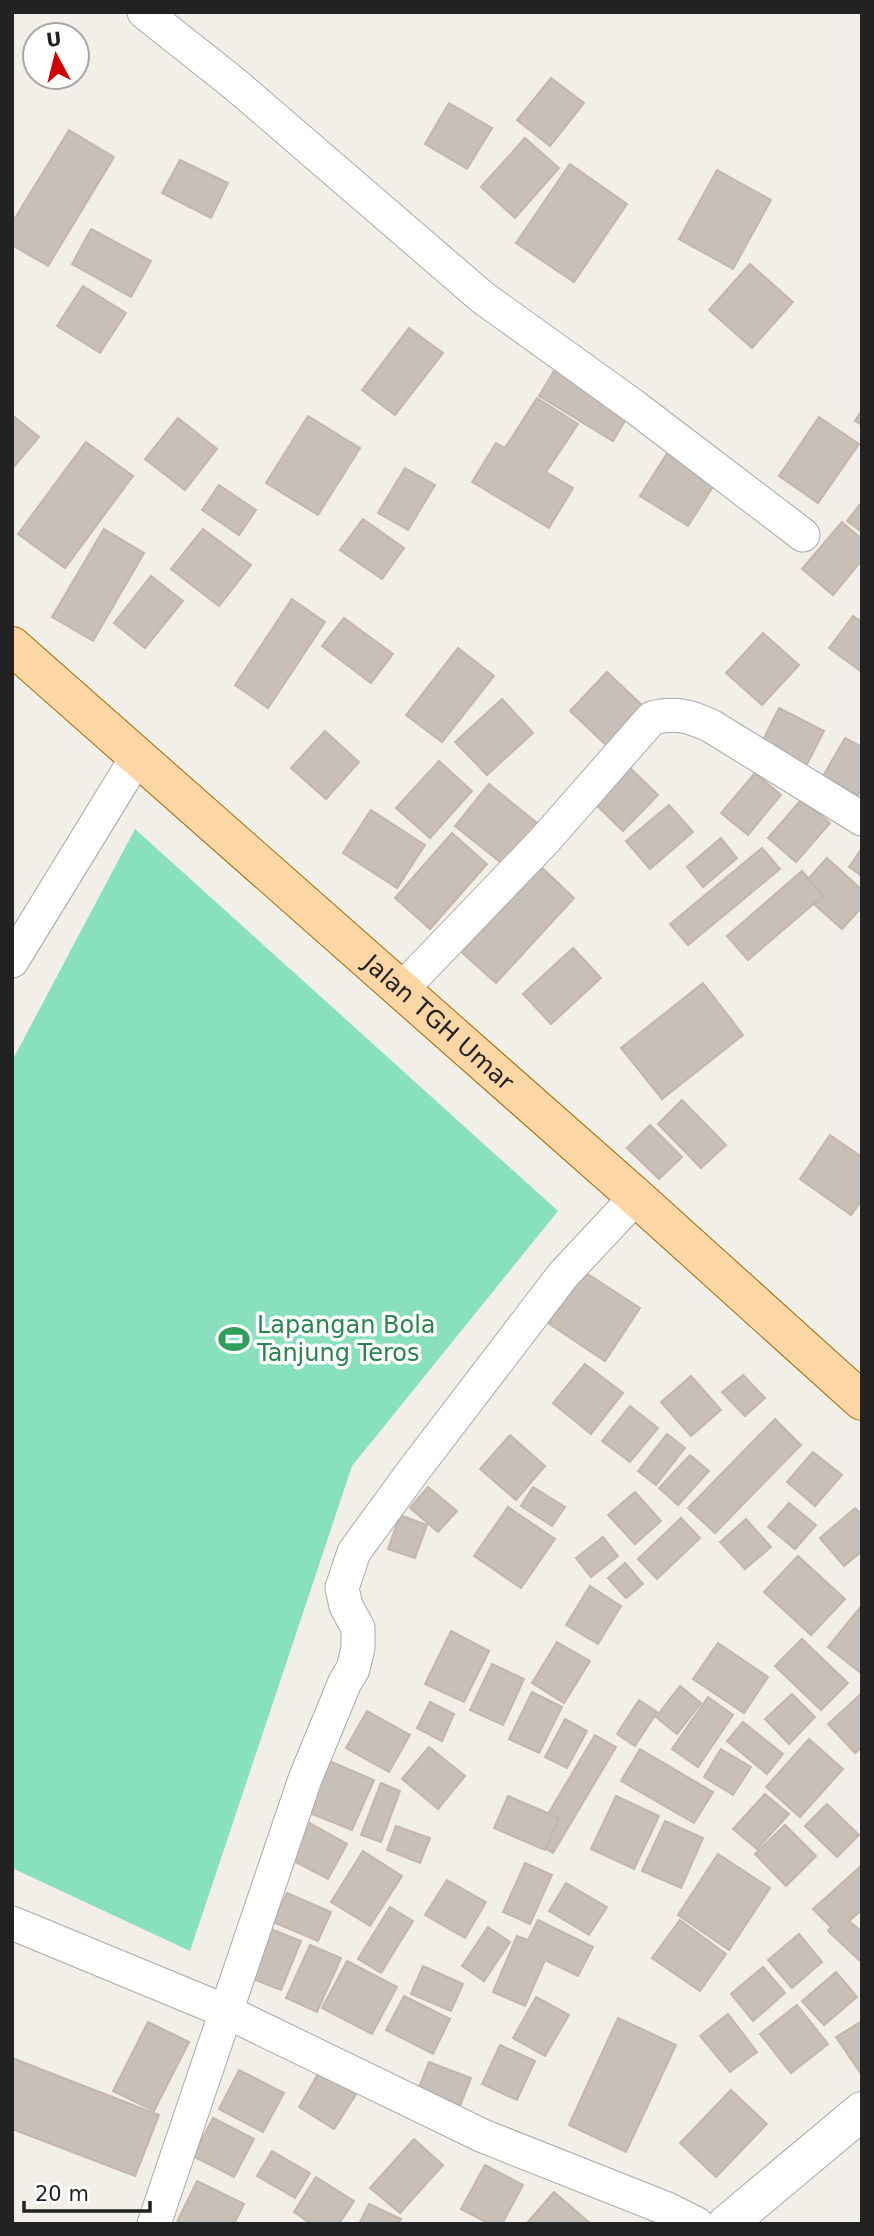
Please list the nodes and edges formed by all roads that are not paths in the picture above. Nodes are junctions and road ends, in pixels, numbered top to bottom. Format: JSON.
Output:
{"nodes":[{"id":1,"x":144,"y":12,"type":"edge"},
{"id":2,"x":803,"y":535,"type":"dead end"},
{"id":3,"x":12,"y":646,"type":"edge"},
{"id":4,"x":137,"y":757,"type":"junction"},
{"id":5,"x":862,"y":820,"type":"edge"},
{"id":6,"x":12,"y":961,"type":"edge"},
{"id":7,"x":401,"y":990,"type":"junction"},
{"id":8,"x":636,"y":1197,"type":"junction"},
{"id":9,"x":862,"y":1401,"type":"edge"},
{"id":10,"x":12,"y":1923,"type":"edge"},
{"id":11,"x":225,"y":2011,"type":"junction"},
{"id":12,"x":862,"y":2111,"type":"edge"},
{"id":13,"x":154,"y":2224,"type":"edge"},
{"id":14,"x":697,"y":2224,"type":"edge"},
{"id":15,"x":727,"y":2224,"type":"edge"}],
"edges":[{"from":1,"to":2,"type":"street"},
{"from":3,"to":4,"type":"main road","name":"Jalan TGH Umar"},
{"from":4,"to":6,"type":"street"},
{"from":4,"to":7,"type":"main road","name":"Jalan TGH Umar"},
{"from":5,"to":7,"type":"street"},
{"from":7,"to":8,"type":"main road","name":"Jalan TGH Umar"},
{"from":8,"to":9,"type":"main road","name":"Jalan TGH Umar"},
{"from":8,"to":11,"type":"street"},
{"from":10,"to":11,"type":"street"},
{"from":11,"to":13,"type":"street"},
{"from":11,"to":14,"type":"street"},
{"from":12,"to":15,"type":"street"}]}
